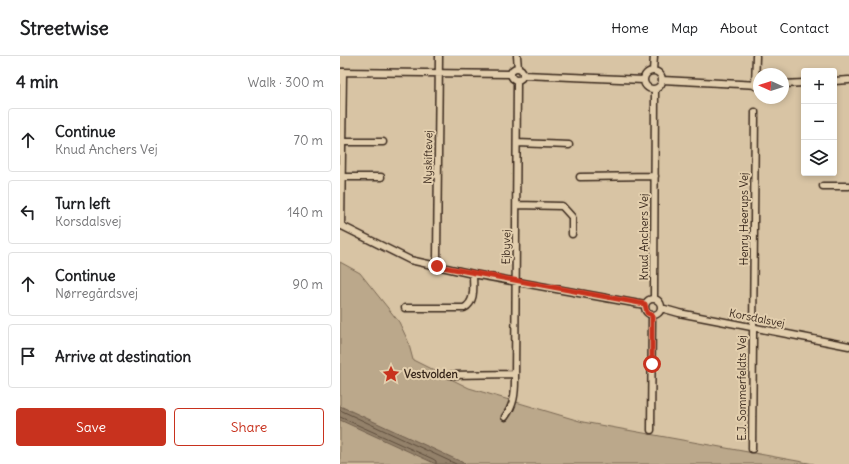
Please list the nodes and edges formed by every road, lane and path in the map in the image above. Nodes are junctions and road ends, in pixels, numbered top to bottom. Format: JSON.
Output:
{"nodes":[{"id":1,"x":439,"y":56,"type":"edge"},
{"id":2,"x":517,"y":56,"type":"edge"},
{"id":3,"x":654,"y":56,"type":"edge"},
{"id":4,"x":756,"y":56,"type":"edge"},
{"id":5,"x":518,"y":68,"type":"junction"},
{"id":6,"x":756,"y":68,"type":"edge"},
{"id":7,"x":653,"y":71,"type":"junction"},
{"id":8,"x":341,"y":72,"type":"edge"},
{"id":9,"x":439,"y":72,"type":"junction"},
{"id":10,"x":511,"y":74,"type":"junction"},
{"id":11,"x":523,"y":75,"type":"junction"},
{"id":12,"x":517,"y":80,"type":"junction"},
{"id":13,"x":644,"y":80,"type":"junction"},
{"id":14,"x":662,"y":80,"type":"junction"},
{"id":15,"x":849,"y":80,"type":"edge"},
{"id":16,"x":837,"y":81,"type":"edge"},
{"id":17,"x":801,"y":83,"type":"edge"},
{"id":18,"x":789,"y":84,"type":"edge"},
{"id":19,"x":753,"y":86,"type":"edge"},
{"id":20,"x":655,"y":89,"type":"junction"},
{"id":21,"x":754,"y":112,"type":"dead end"},
{"id":22,"x":341,"y":142,"type":"edge"},
{"id":23,"x":383,"y":142,"type":"dead end"},
{"id":24,"x":517,"y":143,"type":"junction"},
{"id":25,"x":569,"y":145,"type":"dead end"},
{"id":26,"x":655,"y":176,"type":"junction"},
{"id":27,"x":342,"y":177,"type":"junction"},
{"id":28,"x":381,"y":177,"type":"dead end"},
{"id":29,"x":580,"y":177,"type":"dead end"},
{"id":30,"x":823,"y":186,"type":"dead end"},
{"id":31,"x":849,"y":186,"type":"edge"},
{"id":32,"x":517,"y":204,"type":"junction"},
{"id":33,"x":341,"y":226,"type":"edge"},
{"id":34,"x":572,"y":234,"type":"dead end"},
{"id":35,"x":437,"y":258,"type":"dead end"},
{"id":36,"x":473,"y":274,"type":"junction"},
{"id":37,"x":516,"y":281,"type":"junction"},
{"id":38,"x":654,"y":299,"type":"junction"},
{"id":39,"x":645,"y":304,"type":"junction"},
{"id":40,"x":405,"y":308,"type":"dead end"},
{"id":41,"x":661,"y":308,"type":"junction"},
{"id":42,"x":652,"y":315,"type":"junction"},
{"id":43,"x":753,"y":327,"type":"junction"},
{"id":44,"x":849,"y":346,"type":"edge"},
{"id":45,"x":516,"y":374,"type":"junction"},
{"id":46,"x":451,"y":375,"type":"dead end"},
{"id":47,"x":505,"y":417,"type":"dead end"},
{"id":48,"x":651,"y":430,"type":"dead end"},
{"id":49,"x":752,"y":449,"type":"dead end"}],
"edges":[{"from":1,"to":9,"type":"street","name":"Nyskiftevej"},
{"from":2,"to":5,"type":"street"},
{"from":3,"to":7,"type":"street"},
{"from":4,"to":6,"type":"street"},
{"from":5,"to":10,"type":"street"},
{"from":5,"to":11,"type":"street"},
{"from":7,"to":13,"type":"street"},
{"from":7,"to":14,"type":"street"},
{"from":8,"to":9,"type":"street"},
{"from":8,"to":22,"type":"street"},
{"from":9,"to":10,"type":"street"},
{"from":9,"to":35,"type":"street","name":"Nyskiftevej"},
{"from":10,"to":12,"type":"street"},
{"from":11,"to":12,"type":"street"},
{"from":11,"to":13,"type":"street"},
{"from":12,"to":24,"type":"street","name":"Ejbyvej"},
{"from":13,"to":20,"type":"street"},
{"from":14,"to":19,"type":"street"},
{"from":14,"to":20,"type":"street"},
{"from":15,"to":16,"type":"street"},
{"from":17,"to":18,"type":"street"},
{"from":20,"to":26,"type":"street","name":"Knud Anchers Vej"},
{"from":21,"to":43,"type":"street","name":"Henry Heerups Vej"},
{"from":22,"to":23,"type":"street"},
{"from":22,"to":27,"type":"street"},
{"from":24,"to":25,"type":"street"},
{"from":24,"to":32,"type":"street","name":"Ejbyvej"},
{"from":26,"to":29,"type":"street"},
{"from":26,"to":38,"type":"street","name":"Knud Anchers Vej"},
{"from":27,"to":28,"type":"street"},
{"from":27,"to":33,"type":"street"},
{"from":30,"to":31,"type":"street"},
{"from":32,"to":34,"type":"street"},
{"from":32,"to":37,"type":"street","name":"Ejbyvej"},
{"from":33,"to":36,"type":"street"},
{"from":36,"to":37,"type":"street"},
{"from":36,"to":40,"type":"street"},
{"from":37,"to":39,"type":"street"},
{"from":37,"to":45,"type":"street","name":"Ejbyvej"},
{"from":38,"to":39,"type":"street"},
{"from":38,"to":41,"type":"street"},
{"from":39,"to":42,"type":"street"},
{"from":41,"to":42,"type":"street"},
{"from":41,"to":43,"type":"street","name":"Korsdalsvej"},
{"from":42,"to":48,"type":"street"},
{"from":43,"to":44,"type":"street","name":"Korsdalsvej"},
{"from":43,"to":49,"type":"street","name":"E.J. Sommerfeldts Vej"},
{"from":45,"to":46,"type":"street"},
{"from":45,"to":47,"type":"street","name":"Ejbyvej"}]}
